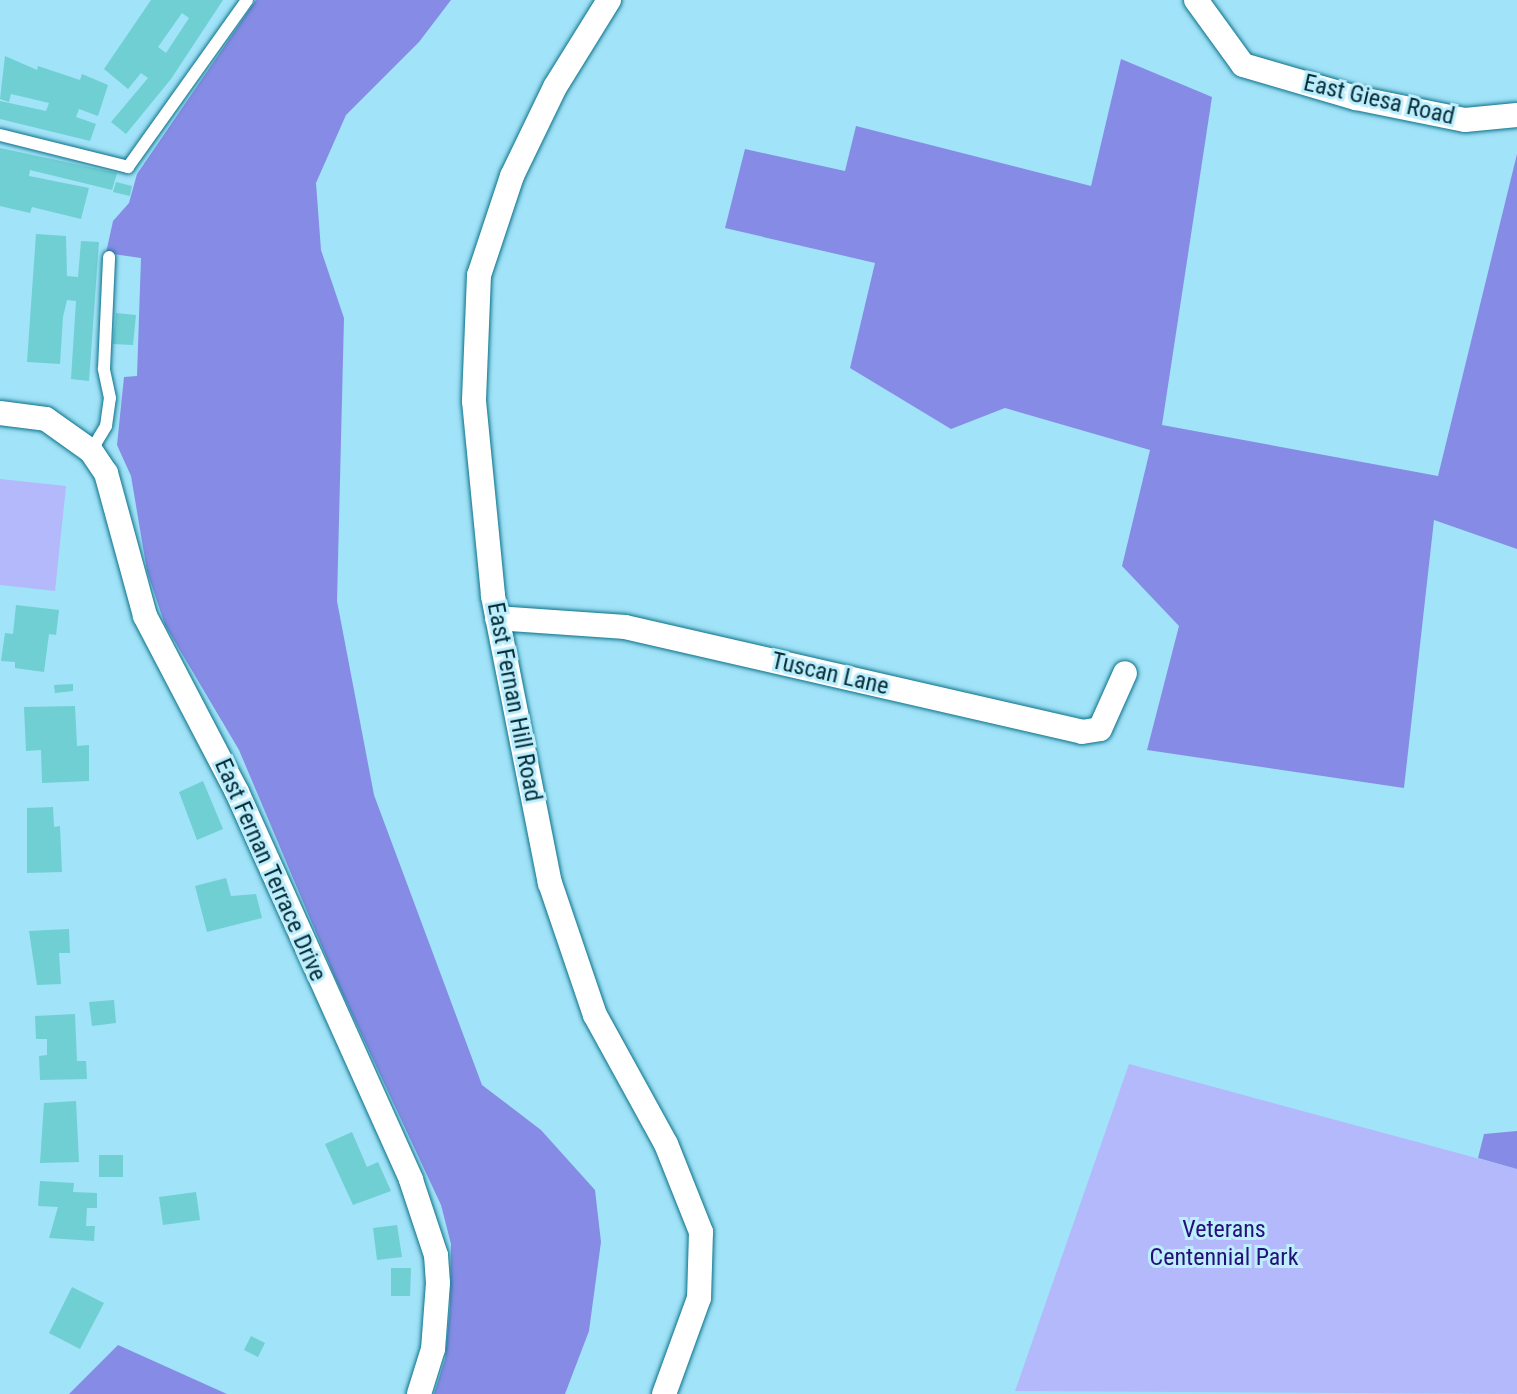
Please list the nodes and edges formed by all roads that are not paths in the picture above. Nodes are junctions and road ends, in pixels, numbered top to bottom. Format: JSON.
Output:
{"nodes":[{"id":1,"x":247,"y":0,"type":"edge"},
{"id":2,"x":609,"y":0,"type":"edge"},
{"id":3,"x":1196,"y":0,"type":"edge"},
{"id":4,"x":1517,"y":115,"type":"edge"},
{"id":5,"x":0,"y":135,"type":"edge"},
{"id":6,"x":109,"y":257,"type":"dead end"},
{"id":7,"x":0,"y":413,"type":"edge"},
{"id":8,"x":91,"y":451,"type":"junction"},
{"id":9,"x":497,"y":618,"type":"junction"},
{"id":10,"x":1125,"y":673,"type":"dead end"},
{"id":11,"x":419,"y":1394,"type":"edge"},
{"id":12,"x":664,"y":1394,"type":"edge"}],
"edges":[{"from":1,"to":5,"type":"lane"},
{"from":2,"to":9,"type":"street","name":"East Fernan Hill Road"},
{"from":3,"to":4,"type":"street","name":"East Giesa Road"},
{"from":6,"to":8,"type":"lane"},
{"from":7,"to":8,"type":"street","name":"East Fernan Terrace Drive"},
{"from":8,"to":11,"type":"street","name":"East Fernan Terrace Drive"},
{"from":9,"to":10,"type":"street","name":"Tuscan Lane"},
{"from":9,"to":12,"type":"street","name":"East Fernan Hill Road"}]}
